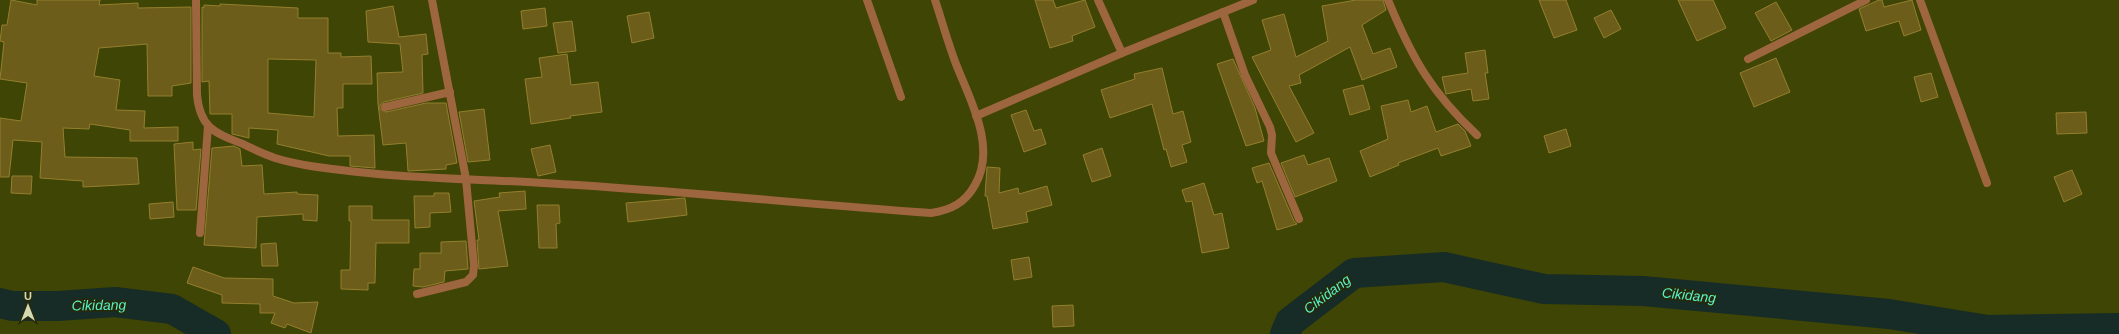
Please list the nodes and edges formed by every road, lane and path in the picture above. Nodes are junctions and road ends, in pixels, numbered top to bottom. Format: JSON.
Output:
{"nodes":[{"id":1,"x":196,"y":0,"type":"edge"},
{"id":2,"x":432,"y":0,"type":"edge"},
{"id":3,"x":867,"y":0,"type":"edge"},
{"id":4,"x":935,"y":0,"type":"edge"},
{"id":5,"x":1098,"y":0,"type":"edge"},
{"id":6,"x":1253,"y":0,"type":"edge"},
{"id":7,"x":1388,"y":0,"type":"edge"},
{"id":8,"x":1866,"y":0,"type":"edge"},
{"id":9,"x":1920,"y":0,"type":"edge"},
{"id":10,"x":1223,"y":12,"type":"junction"},
{"id":11,"x":1122,"y":53,"type":"junction"},
{"id":12,"x":1748,"y":59,"type":"dead end"},
{"id":13,"x":450,"y":92,"type":"junction"},
{"id":14,"x":901,"y":97,"type":"dead end"},
{"id":15,"x":385,"y":107,"type":"dead end"},
{"id":16,"x":976,"y":116,"type":"junction"},
{"id":17,"x":208,"y":126,"type":"junction"},
{"id":18,"x":1477,"y":135,"type":"dead end"},
{"id":19,"x":466,"y":179,"type":"junction"},
{"id":20,"x":1987,"y":183,"type":"dead end"},
{"id":21,"x":1299,"y":219,"type":"dead end"},
{"id":22,"x":200,"y":233,"type":"dead end"},
{"id":23,"x":417,"y":294,"type":"dead end"}],
"edges":[{"from":1,"to":17,"type":"street"},
{"from":2,"to":13,"type":"street"},
{"from":3,"to":14,"type":"street"},
{"from":4,"to":16,"type":"street"},
{"from":5,"to":11,"type":"street"},
{"from":6,"to":10,"type":"street"},
{"from":7,"to":18,"type":"street"},
{"from":8,"to":12,"type":"street"},
{"from":9,"to":20,"type":"street"},
{"from":10,"to":11,"type":"street"},
{"from":10,"to":21,"type":"street"},
{"from":11,"to":16,"type":"street"},
{"from":13,"to":15,"type":"street"},
{"from":13,"to":19,"type":"street"},
{"from":16,"to":19,"type":"street"},
{"from":17,"to":19,"type":"street"},
{"from":17,"to":22,"type":"street"},
{"from":19,"to":23,"type":"street"}]}
